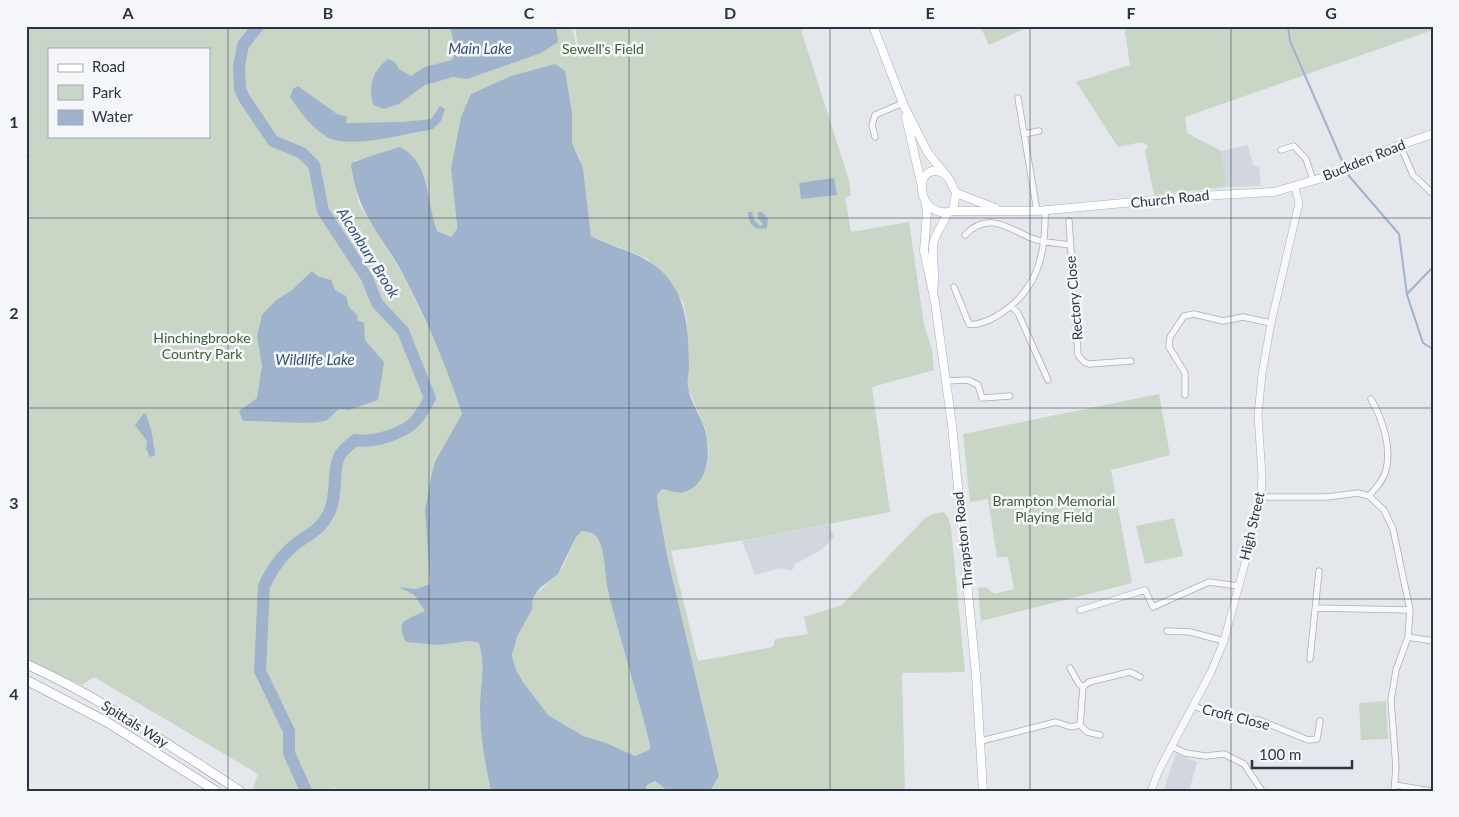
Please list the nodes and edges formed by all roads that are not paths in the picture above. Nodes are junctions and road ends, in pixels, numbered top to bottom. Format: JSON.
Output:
{"nodes":[{"id":1,"x":873,"y":26,"type":"edge"},
{"id":2,"x":1018,"y":98,"type":"dead end"},
{"id":3,"x":904,"y":104,"type":"junction"},
{"id":4,"x":1039,"y":131,"type":"dead end"},
{"id":5,"x":1024,"y":134,"type":"junction"},
{"id":6,"x":1433,"y":134,"type":"edge"},
{"id":7,"x":874,"y":137,"type":"dead end"},
{"id":8,"x":1400,"y":145,"type":"junction"},
{"id":9,"x":1282,"y":150,"type":"dead end"},
{"id":10,"x":943,"y":173,"type":"junction"},
{"id":11,"x":1313,"y":180,"type":"junction"},
{"id":12,"x":921,"y":183,"type":"junction"},
{"id":13,"x":1295,"y":187,"type":"junction"},
{"id":14,"x":956,"y":193,"type":"junction"},
{"id":15,"x":1433,"y":194,"type":"edge"},
{"id":16,"x":924,"y":200,"type":"junction"},
{"id":17,"x":1001,"y":211,"type":"junction"},
{"id":18,"x":1041,"y":211,"type":"junction"},
{"id":19,"x":950,"y":212,"type":"junction"},
{"id":20,"x":1069,"y":222,"type":"dead end"},
{"id":21,"x":965,"y":236,"type":"dead end"},
{"id":22,"x":1046,"y":241,"type":"junction"},
{"id":23,"x":1070,"y":245,"type":"junction"},
{"id":24,"x":954,"y":287,"type":"dead end"},
{"id":25,"x":933,"y":290,"type":"junction"},
{"id":26,"x":1012,"y":306,"type":"junction"},
{"id":27,"x":1271,"y":323,"type":"junction"},
{"id":28,"x":1131,"y":361,"type":"dead end"},
{"id":29,"x":1048,"y":380,"type":"dead end"},
{"id":30,"x":946,"y":381,"type":"junction"},
{"id":31,"x":1185,"y":395,"type":"dead end"},
{"id":32,"x":1010,"y":396,"type":"dead end"},
{"id":33,"x":1371,"y":399,"type":"dead end"},
{"id":34,"x":1369,"y":496,"type":"junction"},
{"id":35,"x":1261,"y":497,"type":"junction"},
{"id":36,"x":1319,"y":571,"type":"dead end"},
{"id":37,"x":1238,"y":586,"type":"junction"},
{"id":38,"x":1316,"y":608,"type":"junction"},
{"id":39,"x":1080,"y":610,"type":"dead end"},
{"id":40,"x":1410,"y":610,"type":"junction"},
{"id":41,"x":1167,"y":631,"type":"dead end"},
{"id":42,"x":1408,"y":637,"type":"junction"},
{"id":43,"x":1433,"y":640,"type":"edge"},
{"id":44,"x":1224,"y":641,"type":"junction"},
{"id":45,"x":1310,"y":658,"type":"dead end"},
{"id":46,"x":26,"y":664,"type":"edge"},
{"id":47,"x":1070,"y":668,"type":"dead end"},
{"id":48,"x":1140,"y":677,"type":"dead end"},
{"id":49,"x":26,"y":680,"type":"edge"},
{"id":50,"x":1083,"y":686,"type":"junction"},
{"id":51,"x":1193,"y":706,"type":"junction"},
{"id":52,"x":1320,"y":721,"type":"dead end"},
{"id":53,"x":1080,"y":724,"type":"junction"},
{"id":54,"x":1100,"y":735,"type":"dead end"},
{"id":55,"x":981,"y":741,"type":"junction"},
{"id":56,"x":1171,"y":746,"type":"junction"},
{"id":57,"x":1394,"y":788,"type":"edge"},
{"id":58,"x":216,"y":791,"type":"edge"},
{"id":59,"x":240,"y":791,"type":"edge"},
{"id":60,"x":983,"y":791,"type":"edge"},
{"id":61,"x":1151,"y":791,"type":"edge"},
{"id":62,"x":1262,"y":791,"type":"edge"},
{"id":63,"x":1432,"y":791,"type":"edge"}],
"edges":[{"from":1,"to":3,"type":"main road"},
{"from":2,"to":5,"type":"street"},
{"from":3,"to":7,"type":"street"},
{"from":3,"to":10,"type":"main road"},
{"from":3,"to":12,"type":"main road","name":"Thrapston Road"},
{"from":4,"to":5,"type":"street"},
{"from":5,"to":18,"type":"street"},
{"from":6,"to":8,"type":"main road","name":"Buckden Road"},
{"from":8,"to":11,"type":"main road","name":"Buckden Road"},
{"from":8,"to":15,"type":"street"},
{"from":9,"to":11,"type":"street"},
{"from":10,"to":12,"type":"main road"},
{"from":10,"to":14,"type":"main road"},
{"from":11,"to":13,"type":"main road","name":"Buckden Road"},
{"from":12,"to":16,"type":"main road","name":"Thrapston Road"},
{"from":13,"to":18,"type":"main road","name":"Church Road"},
{"from":13,"to":27,"type":"street","name":"High Street"},
{"from":14,"to":17,"type":"main road"},
{"from":14,"to":19,"type":"main road","name":"Thrapston Road"},
{"from":16,"to":19,"type":"main road"},
{"from":16,"to":25,"type":"main road","name":"Thrapston Road"},
{"from":17,"to":18,"type":"main road","name":"Church Road"},
{"from":17,"to":19,"type":"main road","name":"Church Road"},
{"from":18,"to":22,"type":"street"},
{"from":19,"to":25,"type":"main road","name":"Thrapston Road"},
{"from":20,"to":23,"type":"street","name":"Rectory Close"},
{"from":21,"to":22,"type":"street","name":"Rectory Close"},
{"from":22,"to":23,"type":"street","name":"Rectory Close"},
{"from":22,"to":26,"type":"street"},
{"from":23,"to":28,"type":"street","name":"Rectory Close"},
{"from":24,"to":26,"type":"street"},
{"from":25,"to":30,"type":"main road","name":"Thrapston Road"},
{"from":26,"to":29,"type":"street"},
{"from":27,"to":31,"type":"street"},
{"from":27,"to":35,"type":"street","name":"High Street"},
{"from":30,"to":32,"type":"street"},
{"from":30,"to":55,"type":"main road","name":"Thrapston Road"},
{"from":33,"to":34,"type":"street"},
{"from":34,"to":35,"type":"street"},
{"from":34,"to":40,"type":"street"},
{"from":35,"to":37,"type":"street","name":"High Street"},
{"from":36,"to":38,"type":"street"},
{"from":37,"to":39,"type":"street"},
{"from":37,"to":44,"type":"street","name":"High Street"},
{"from":38,"to":40,"type":"street"},
{"from":38,"to":45,"type":"street"},
{"from":40,"to":42,"type":"street"},
{"from":41,"to":44,"type":"street"},
{"from":42,"to":43,"type":"street"},
{"from":42,"to":57,"type":"street"},
{"from":44,"to":51,"type":"street","name":"High Street"},
{"from":46,"to":59,"type":"highway","name":"Spittals Way"},
{"from":47,"to":50,"type":"street"},
{"from":48,"to":50,"type":"street"},
{"from":49,"to":58,"type":"highway","name":"Spittals Way"},
{"from":50,"to":53,"type":"street"},
{"from":51,"to":52,"type":"street","name":"Croft Close"},
{"from":51,"to":56,"type":"street","name":"High Street"},
{"from":53,"to":54,"type":"street"},
{"from":53,"to":55,"type":"street"},
{"from":55,"to":60,"type":"main road","name":"Thrapston Road"},
{"from":56,"to":61,"type":"street","name":"High Street"},
{"from":56,"to":62,"type":"street"},
{"from":57,"to":63,"type":"street"}]}
